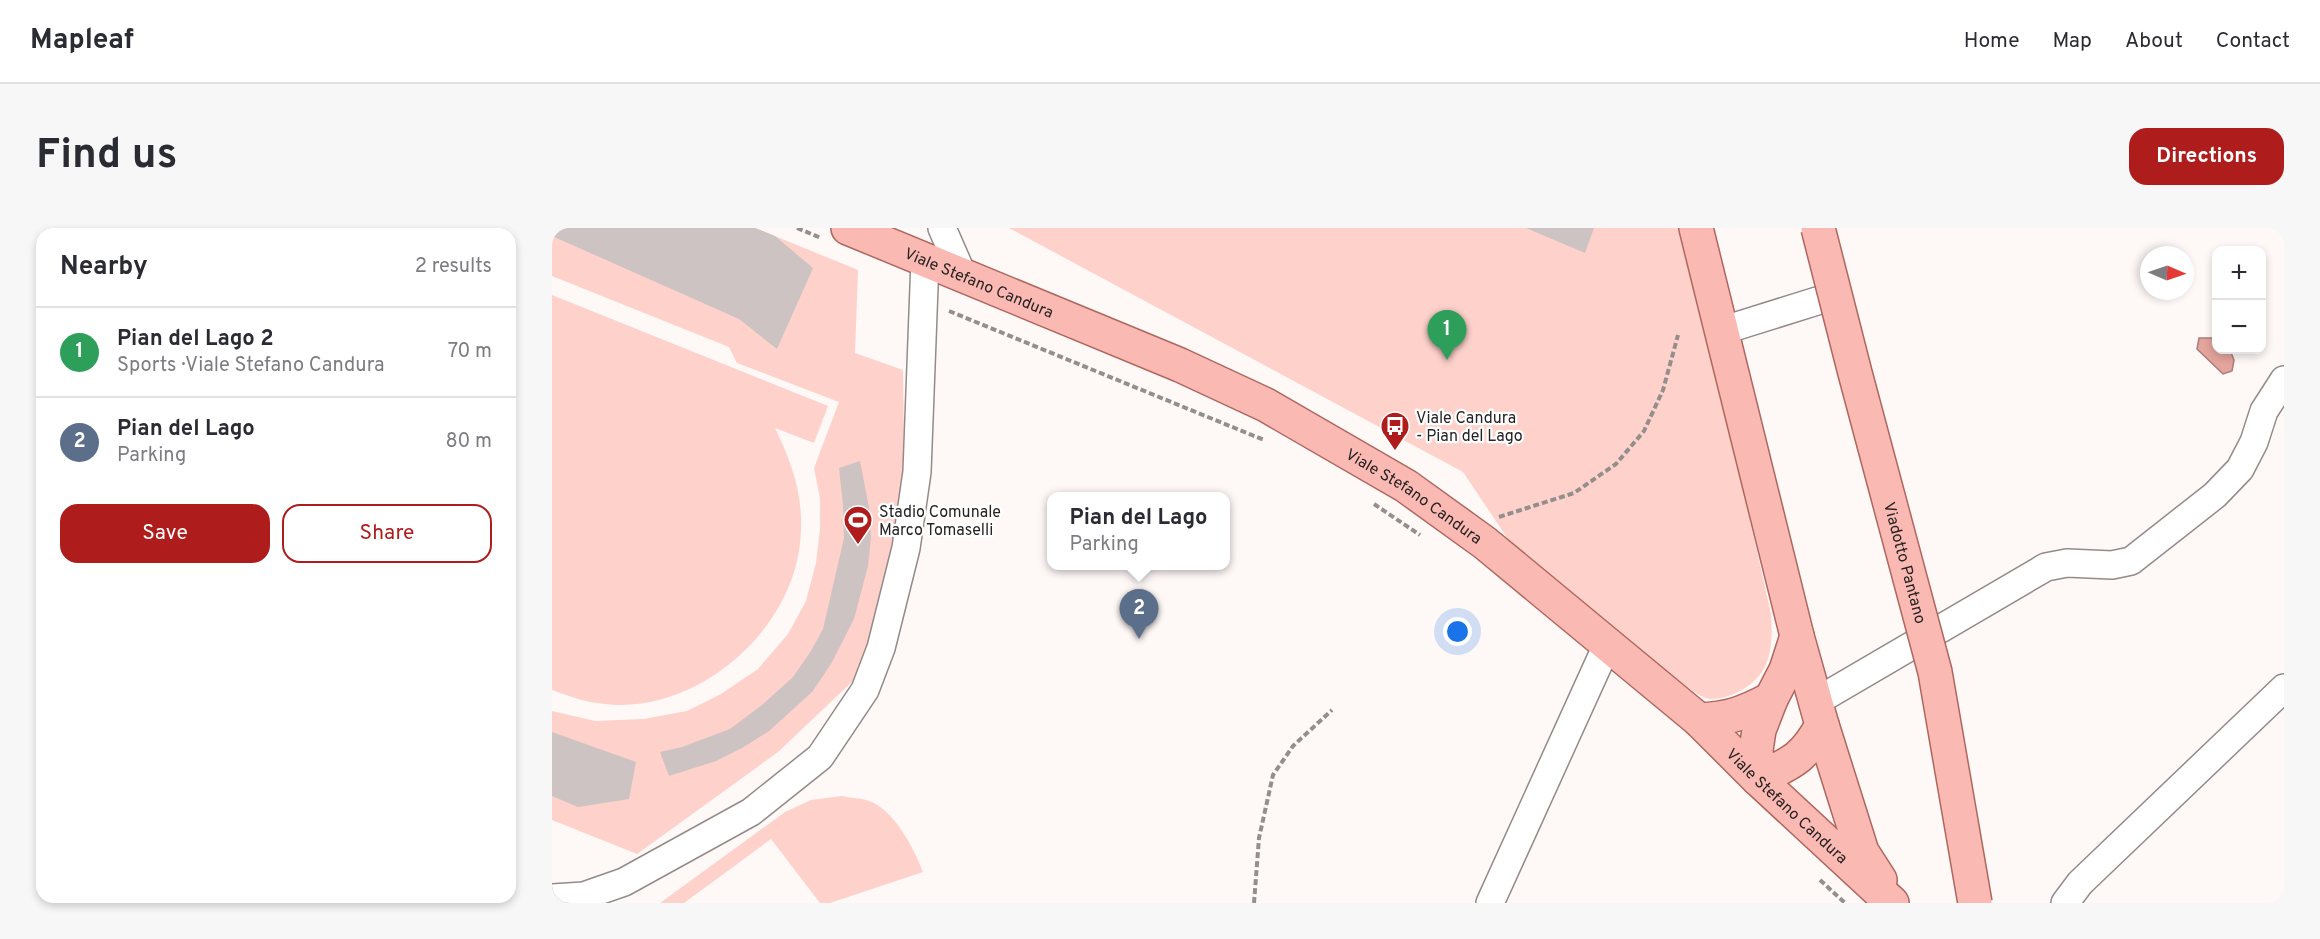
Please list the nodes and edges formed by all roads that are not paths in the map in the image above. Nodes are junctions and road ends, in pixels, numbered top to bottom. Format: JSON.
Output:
{"nodes":[{"id":1,"x":942,"y":228,"type":"edge"},
{"id":2,"x":1696,"y":228,"type":"edge"},
{"id":3,"x":1818,"y":228,"type":"edge"},
{"id":4,"x":839,"y":235,"type":"edge"},
{"id":5,"x":925,"y":260,"type":"junction"},
{"id":6,"x":963,"y":276,"type":"junction"},
{"id":7,"x":1816,"y":301,"type":"dead end"},
{"id":8,"x":1721,"y":331,"type":"junction"},
{"id":9,"x":2284,"y":380,"type":"edge"},
{"id":10,"x":1797,"y":636,"type":"junction"},
{"id":11,"x":1608,"y":643,"type":"junction"},
{"id":12,"x":2284,"y":688,"type":"edge"},
{"id":13,"x":1771,"y":699,"type":"junction"},
{"id":14,"x":1819,"y":713,"type":"junction"},
{"id":15,"x":1699,"y":720,"type":"junction"},
{"id":16,"x":1758,"y":779,"type":"junction"},
{"id":17,"x":552,"y":898,"type":"edge"},
{"id":18,"x":1490,"y":903,"type":"edge"},
{"id":19,"x":1893,"y":903,"type":"edge"},
{"id":20,"x":1975,"y":903,"type":"edge"},
{"id":21,"x":2065,"y":903,"type":"edge"}],
"edges":[{"from":1,"to":6,"type":"street"},
{"from":2,"to":8,"type":"main road"},
{"from":3,"to":20,"type":"main road","name":"Viadotto Pantano","bridge":true},
{"from":4,"to":5,"type":"main road","name":"Viale Stefano Candura"},
{"from":5,"to":6,"type":"main road","name":"Viale Stefano Candura"},
{"from":5,"to":17,"type":"street"},
{"from":6,"to":11,"type":"main road","name":"Viale Stefano Candura"},
{"from":7,"to":8,"type":"street"},
{"from":8,"to":10,"type":"main road"},
{"from":9,"to":14,"type":"street"},
{"from":10,"to":13,"type":"main road"},
{"from":10,"to":14,"type":"main road"},
{"from":11,"to":15,"type":"main road","name":"Viale Stefano Candura"},
{"from":11,"to":18,"type":"street"},
{"from":12,"to":21,"type":"street"},
{"from":13,"to":15,"type":"main road"},
{"from":13,"to":16,"type":"main road"},
{"from":14,"to":16,"type":"main road"},
{"from":14,"to":19,"type":"main road"},
{"from":15,"to":16,"type":"main road","name":"Viale Stefano Candura"},
{"from":16,"to":19,"type":"main road","name":"Viale Stefano Candura"}]}
